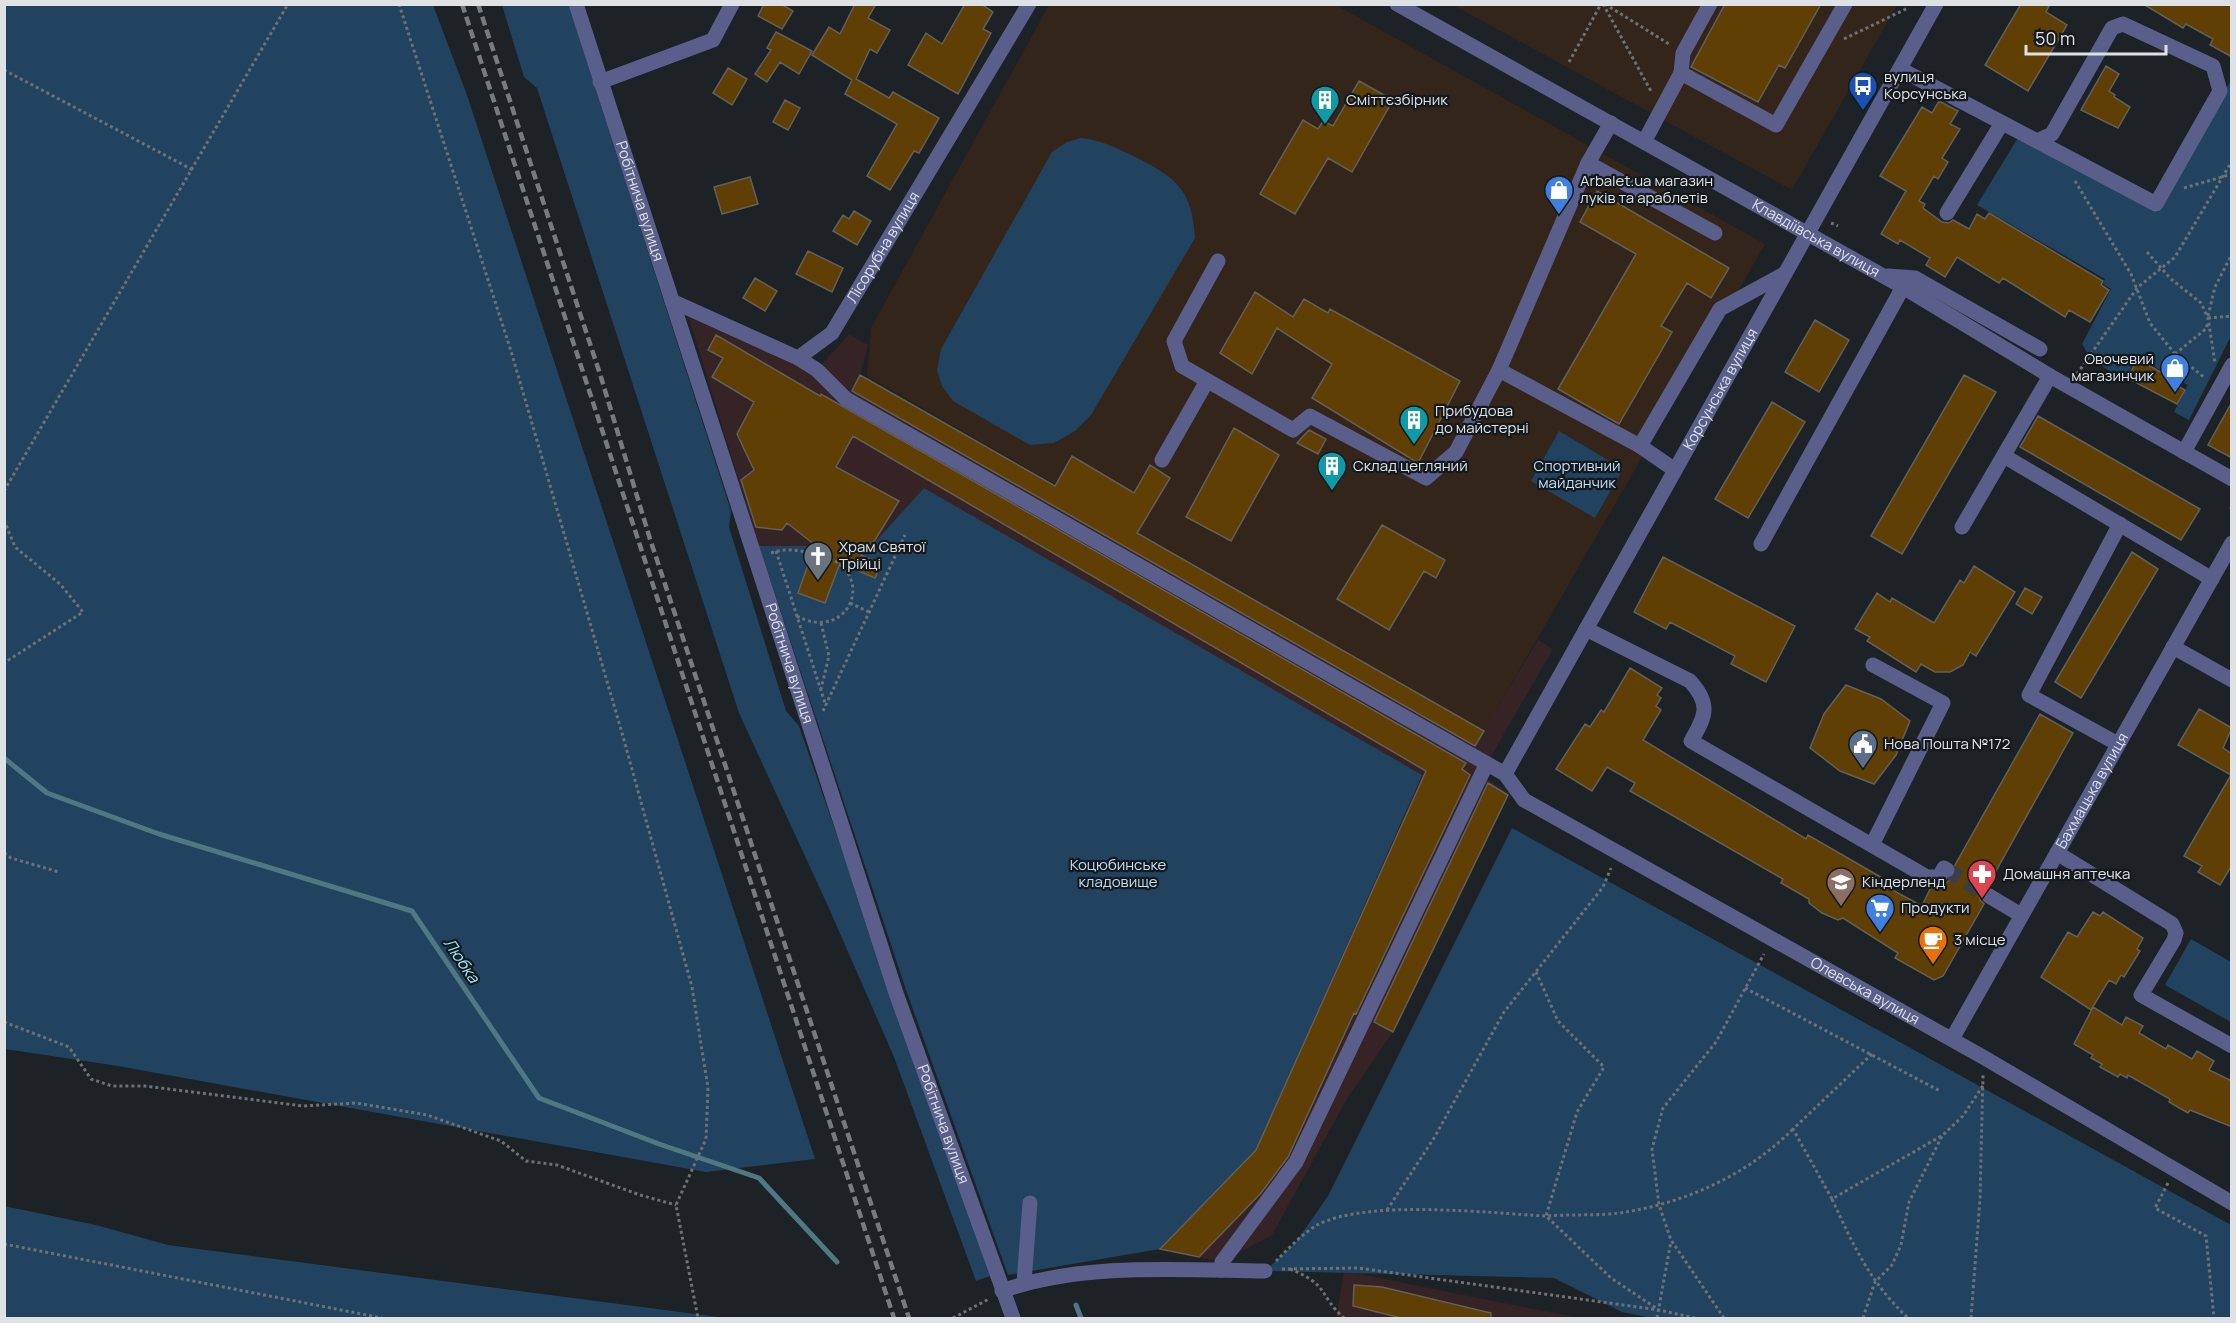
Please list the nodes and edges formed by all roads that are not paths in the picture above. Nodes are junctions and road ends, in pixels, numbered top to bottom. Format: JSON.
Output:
{"nodes":[{"id":1,"x":576,"y":4,"type":"edge"},
{"id":2,"x":732,"y":4,"type":"edge"},
{"id":3,"x":1029,"y":4,"type":"edge"},
{"id":4,"x":1397,"y":4,"type":"edge"},
{"id":5,"x":1710,"y":4,"type":"edge"},
{"id":6,"x":1845,"y":4,"type":"edge"},
{"id":7,"x":1936,"y":4,"type":"edge"},
{"id":8,"x":1900,"y":69,"type":"junction"},
{"id":9,"x":1681,"y":73,"type":"junction"},
{"id":10,"x":600,"y":82,"type":"junction"},
{"id":11,"x":1611,"y":123,"type":"junction"},
{"id":12,"x":2002,"y":123,"type":"junction"},
{"id":13,"x":2037,"y":141,"type":"junction"},
{"id":14,"x":1644,"y":142,"type":"junction"},
{"id":15,"x":1588,"y":163,"type":"junction"},
{"id":16,"x":1947,"y":213,"type":"dead end"},
{"id":17,"x":1714,"y":233,"type":"dead end"},
{"id":18,"x":1808,"y":233,"type":"junction"},
{"id":19,"x":1218,"y":261,"type":"dead end"},
{"id":20,"x":1785,"y":274,"type":"junction"},
{"id":21,"x":1882,"y":276,"type":"junction"},
{"id":22,"x":1903,"y":287,"type":"junction"},
{"id":23,"x":672,"y":301,"type":"junction"},
{"id":24,"x":2040,"y":349,"type":"dead end"},
{"id":25,"x":798,"y":358,"type":"junction"},
{"id":26,"x":2232,"y":365,"type":"edge"},
{"id":27,"x":1499,"y":370,"type":"junction"},
{"id":28,"x":2050,"y":376,"type":"junction"},
{"id":29,"x":1207,"y":381,"type":"junction"},
{"id":30,"x":1640,"y":446,"type":"junction"},
{"id":31,"x":2184,"y":452,"type":"junction"},
{"id":32,"x":2004,"y":456,"type":"junction"},
{"id":33,"x":1162,"y":460,"type":"dead end"},
{"id":34,"x":1675,"y":470,"type":"junction"},
{"id":35,"x":2232,"y":479,"type":"edge"},
{"id":36,"x":2120,"y":524,"type":"junction"},
{"id":37,"x":1962,"y":526,"type":"dead end"},
{"id":38,"x":2232,"y":543,"type":"edge"},
{"id":39,"x":1761,"y":544,"type":"dead end"},
{"id":40,"x":2211,"y":579,"type":"junction"},
{"id":41,"x":1586,"y":629,"type":"junction"},
{"id":42,"x":2173,"y":646,"type":"junction"},
{"id":43,"x":1873,"y":665,"type":"dead end"},
{"id":44,"x":2232,"y":680,"type":"edge"},
{"id":45,"x":2118,"y":744,"type":"junction"},
{"id":46,"x":1486,"y":765,"type":"junction"},
{"id":47,"x":1505,"y":774,"type":"junction"},
{"id":48,"x":1872,"y":845,"type":"junction"},
{"id":49,"x":2057,"y":853,"type":"junction"},
{"id":50,"x":1947,"y":870,"type":"tunnel mouth"},
{"id":51,"x":1989,"y":896,"type":"tunnel mouth"},
{"id":52,"x":2021,"y":915,"type":"junction"},
{"id":53,"x":1952,"y":1039,"type":"junction"},
{"id":54,"x":2232,"y":1046,"type":"edge"},
{"id":55,"x":1030,"y":1203,"type":"dead end"},
{"id":56,"x":2232,"y":1203,"type":"edge"},
{"id":57,"x":1221,"y":1270,"type":"junction"},
{"id":58,"x":1265,"y":1271,"type":"road end"},
{"id":59,"x":1024,"y":1282,"type":"junction"},
{"id":60,"x":1002,"y":1291,"type":"junction"},
{"id":61,"x":1013,"y":1318,"type":"edge"}],
"edges":[{"from":1,"to":10,"type":"street","name":"Робітнича вулиця"},
{"from":2,"to":10,"type":"street"},
{"from":3,"to":25,"type":"street","name":"Лісорубна вулиця"},
{"from":4,"to":11,"type":"street","name":"Клавдіївська вулиця"},
{"from":5,"to":9,"type":"street"},
{"from":6,"to":9,"type":"street"},
{"from":7,"to":8,"type":"street","name":"Корсунська вулиця"},
{"from":8,"to":12,"type":"street"},
{"from":8,"to":18,"type":"street","name":"Корсунська вулиця"},
{"from":9,"to":14,"type":"street"},
{"from":10,"to":23,"type":"street","name":"Робітнича вулиця"},
{"from":11,"to":14,"type":"street","name":"Клавдіївська вулиця"},
{"from":11,"to":15,"type":"street"},
{"from":12,"to":13,"type":"street"},
{"from":12,"to":16,"type":"street"},
{"from":13,"to":13,"type":"street"},
{"from":14,"to":18,"type":"street","name":"Клавдіївська вулиця"},
{"from":15,"to":17,"type":"street"},
{"from":15,"to":27,"type":"street"},
{"from":18,"to":20,"type":"street","name":"Корсунська вулиця"},
{"from":18,"to":21,"type":"street","name":"Клавдіївська вулиця"},
{"from":19,"to":29,"type":"street"},
{"from":20,"to":30,"type":"street"},
{"from":20,"to":34,"type":"street","name":"Корсунська вулиця"},
{"from":21,"to":22,"type":"street","name":"Клавдіївська вулиця"},
{"from":21,"to":24,"type":"street"},
{"from":22,"to":28,"type":"street","name":"Клавдіївська вулиця"},
{"from":22,"to":39,"type":"street"},
{"from":23,"to":25,"type":"street"},
{"from":23,"to":60,"type":"street","name":"Робітнича вулиця"},
{"from":25,"to":46,"type":"street"},
{"from":26,"to":31,"type":"street"},
{"from":27,"to":29,"type":"street"},
{"from":27,"to":30,"type":"street"},
{"from":28,"to":31,"type":"street","name":"Клавдіївська вулиця"},
{"from":28,"to":32,"type":"street"},
{"from":29,"to":33,"type":"street"},
{"from":30,"to":34,"type":"street"},
{"from":31,"to":35,"type":"street","name":"Клавдіївська вулиця"},
{"from":32,"to":36,"type":"street"},
{"from":32,"to":37,"type":"street"},
{"from":34,"to":41,"type":"street","name":"Корсунська вулиця"},
{"from":36,"to":40,"type":"street"},
{"from":36,"to":45,"type":"street"},
{"from":38,"to":40,"type":"street","name":"Бахмацька вулиця"},
{"from":40,"to":42,"type":"street","name":"Бахмацька вулиця"},
{"from":41,"to":47,"type":"street","name":"Корсунська вулиця"},
{"from":41,"to":48,"type":"street"},
{"from":42,"to":44,"type":"street"},
{"from":42,"to":45,"type":"street","name":"Бахмацька вулиця"},
{"from":43,"to":48,"type":"street"},
{"from":45,"to":49,"type":"street","name":"Бахмацька вулиця"},
{"from":46,"to":47,"type":"street"},
{"from":46,"to":57,"type":"street"},
{"from":47,"to":53,"type":"street","name":"Олевська вулиця"},
{"from":48,"to":50,"type":"street"},
{"from":49,"to":52,"type":"street","name":"Бахмацька вулиця"},
{"from":49,"to":54,"type":"street"},
{"from":51,"to":52,"type":"street"},
{"from":52,"to":53,"type":"street","name":"Бахмацька вулиця"},
{"from":53,"to":56,"type":"street","name":"Олевська вулиця"},
{"from":55,"to":59,"type":"street"},
{"from":57,"to":58,"type":"street"},
{"from":57,"to":59,"type":"street"},
{"from":59,"to":60,"type":"street"},
{"from":60,"to":61,"type":"street","name":"Робітнича вулиця"}]}
